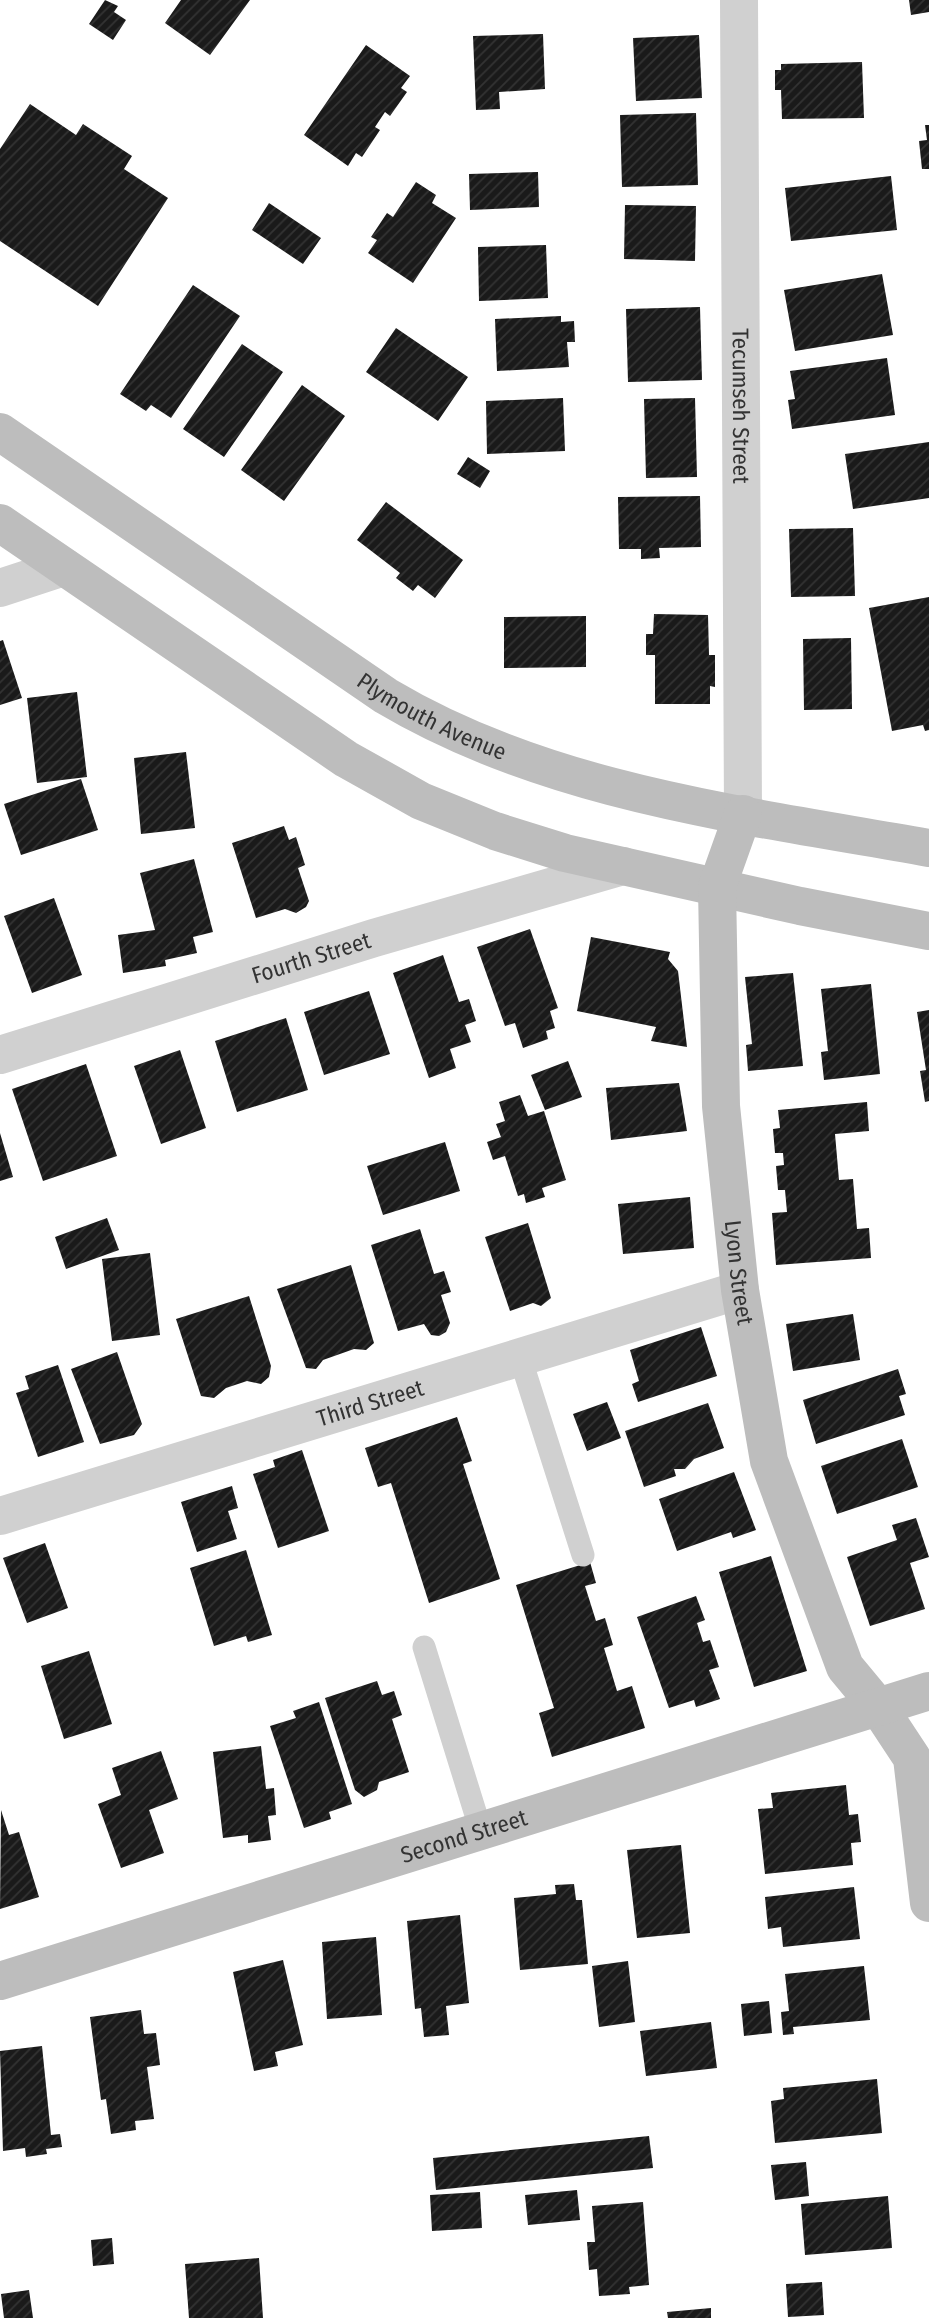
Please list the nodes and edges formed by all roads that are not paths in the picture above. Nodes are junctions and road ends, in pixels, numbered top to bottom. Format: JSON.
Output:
{"nodes":[{"id":1,"x":739,"y":0,"type":"edge"},
{"id":2,"x":0,"y":432,"type":"edge"},
{"id":3,"x":0,"y":523,"type":"edge"},
{"id":4,"x":64,"y":567,"type":"junction"},
{"id":5,"x":0,"y":588,"type":"edge"},
{"id":6,"x":743,"y":814,"type":"junction"},
{"id":7,"x":929,"y":848,"type":"edge"},
{"id":8,"x":623,"y":866,"type":"junction"},
{"id":9,"x":717,"y":887,"type":"junction"},
{"id":10,"x":929,"y":931,"type":"edge"},
{"id":11,"x":0,"y":1055,"type":"edge"},
{"id":12,"x":740,"y":1290,"type":"junction"},
{"id":13,"x":520,"y":1357,"type":"junction"},
{"id":14,"x":0,"y":1516,"type":"edge"},
{"id":15,"x":583,"y":1555,"type":"dead end"},
{"id":16,"x":424,"y":1647,"type":"dead end"},
{"id":17,"x":929,"y":1691,"type":"edge"},
{"id":18,"x":879,"y":1707,"type":"junction"},
{"id":19,"x":924,"y":1813,"type":"edge"},
{"id":20,"x":481,"y":1831,"type":"junction"},
{"id":21,"x":929,"y":1903,"type":"edge"},
{"id":22,"x":0,"y":1981,"type":"edge"}],
"edges":[{"from":1,"to":6,"type":"street","name":"Tecumseh Street"},
{"from":2,"to":6,"type":"street","name":"Plymouth Avenue"},
{"from":3,"to":4,"type":"street"},
{"from":4,"to":5,"type":"street"},
{"from":4,"to":8,"type":"street"},
{"from":6,"to":7,"type":"street","name":"Plymouth Avenue"},
{"from":6,"to":9,"type":"street","name":"Lyon Street"},
{"from":8,"to":9,"type":"street"},
{"from":8,"to":11,"type":"street","name":"Fourth Street"},
{"from":9,"to":10,"type":"street"},
{"from":9,"to":12,"type":"street","name":"Lyon Street"},
{"from":12,"to":13,"type":"street","name":"Third Street"},
{"from":12,"to":18,"type":"street","name":"Lyon Street"},
{"from":13,"to":14,"type":"street","name":"Third Street"},
{"from":13,"to":15,"type":"lane"},
{"from":16,"to":20,"type":"lane"},
{"from":17,"to":18,"type":"street","name":"Second Street"},
{"from":18,"to":19,"type":"street","name":"Lyon Street"},
{"from":18,"to":20,"type":"street","name":"Second Street"},
{"from":19,"to":21,"type":"street","name":"Lyon Street"},
{"from":20,"to":22,"type":"street","name":"Second Street"}]}
